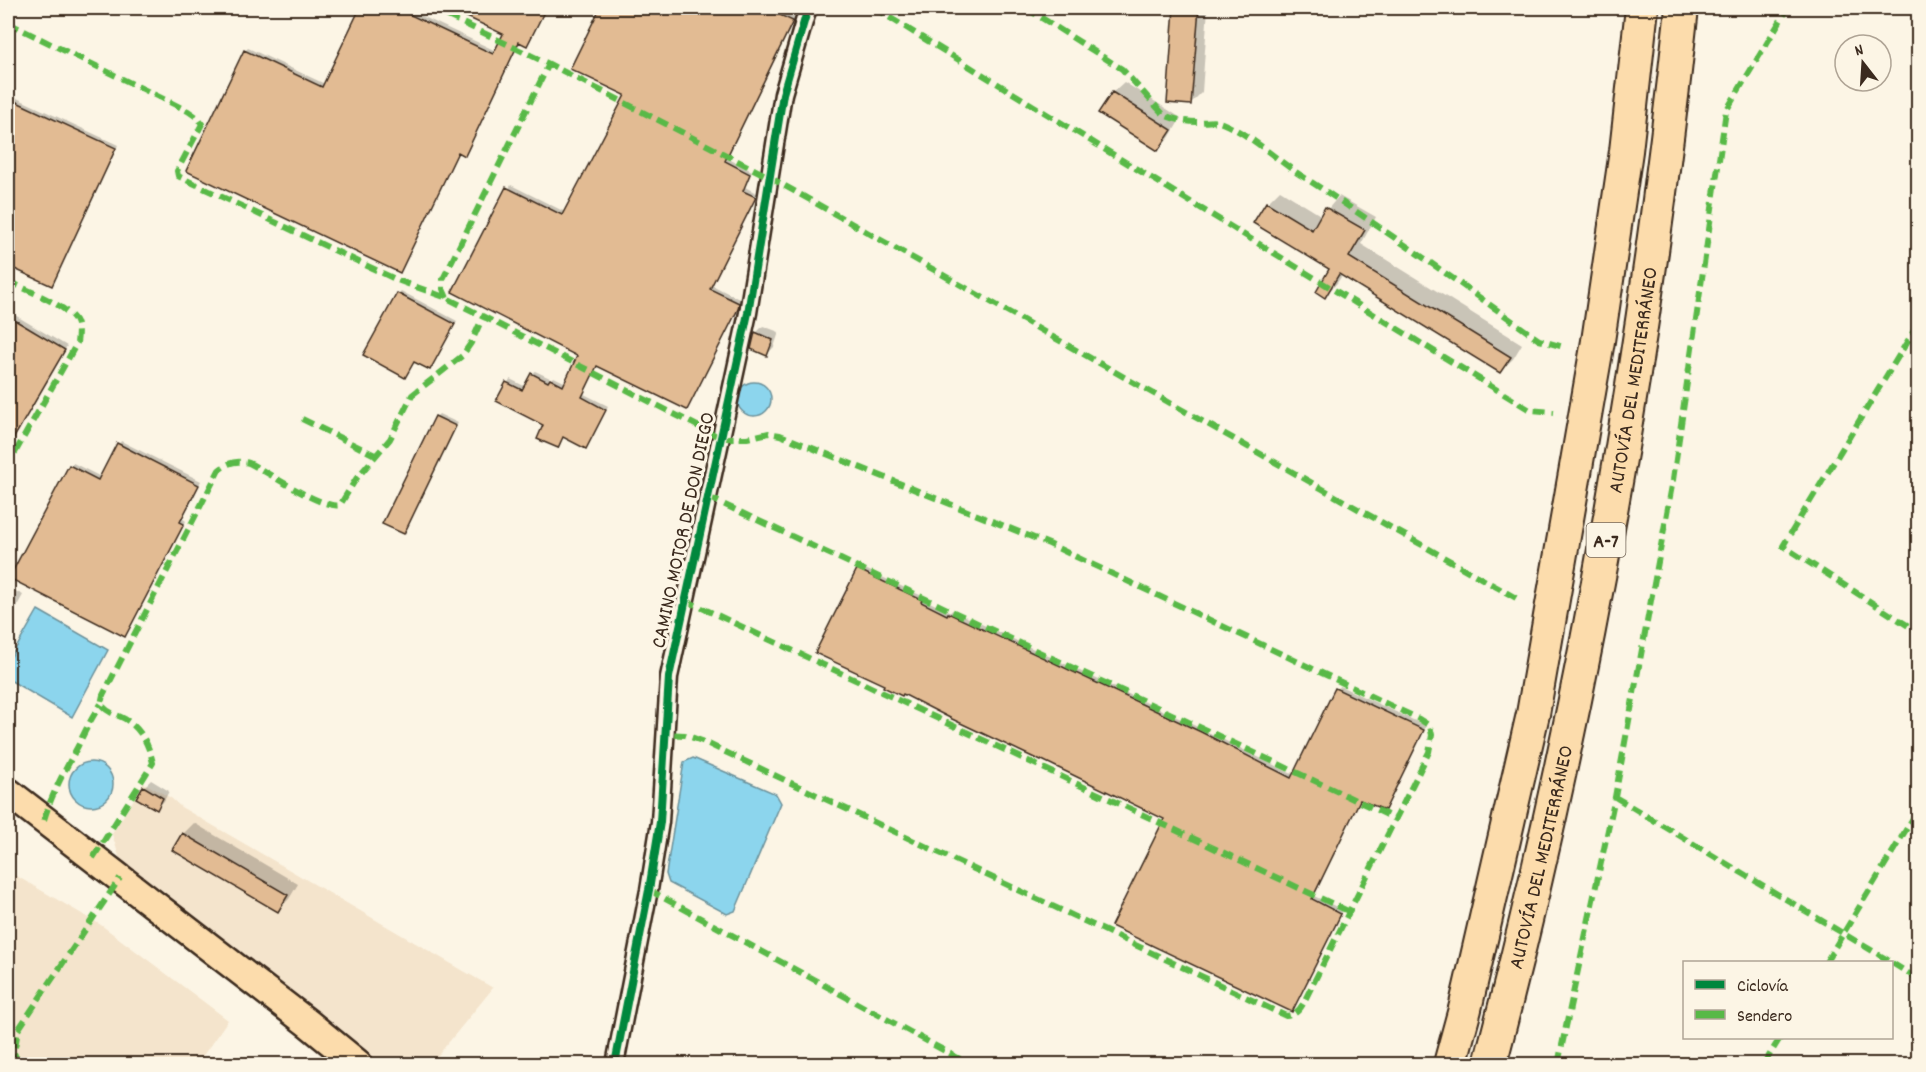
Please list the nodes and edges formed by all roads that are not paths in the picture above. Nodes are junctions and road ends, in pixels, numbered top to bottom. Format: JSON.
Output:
{"nodes":[{"id":1,"x":808,"y":8,"type":"edge"},
{"id":2,"x":1642,"y":8,"type":"edge"},
{"id":3,"x":1682,"y":8,"type":"edge"},
{"id":4,"x":1559,"y":566,"type":"junction"},
{"id":5,"x":8,"y":792,"type":"edge"},
{"id":6,"x":1500,"y":1027,"type":"junction"},
{"id":7,"x":358,"y":1065,"type":"edge"},
{"id":8,"x":615,"y":1065,"type":"edge"},
{"id":9,"x":1434,"y":1065,"type":"edge"},
{"id":10,"x":1450,"y":1065,"type":"edge"},
{"id":11,"x":1490,"y":1065,"type":"edge"},
{"id":12,"x":1498,"y":1065,"type":"edge"}],
"edges":[{"from":1,"to":8,"type":"street","name":"CAMINO MOTOR DE DON DIEGO"},
{"from":2,"to":4,"type":"highway","name":"AUTOVÍA DEL MEDITERRÁNEO","number":"A-7"},
{"from":3,"to":6,"type":"highway","name":"AUTOVÍA DEL MEDITERRÁNEO","number":"A-7"},
{"from":4,"to":9,"type":"highway"},
{"from":4,"to":10,"type":"highway","name":"AUTOVÍA DEL MEDITERRÁNEO","number":"A-7"},
{"from":5,"to":7,"type":"main road"},
{"from":6,"to":11,"type":"highway","name":"AUTOVÍA DEL MEDITERRÁNEO","number":"A-7"},
{"from":6,"to":12,"type":"highway"}]}
